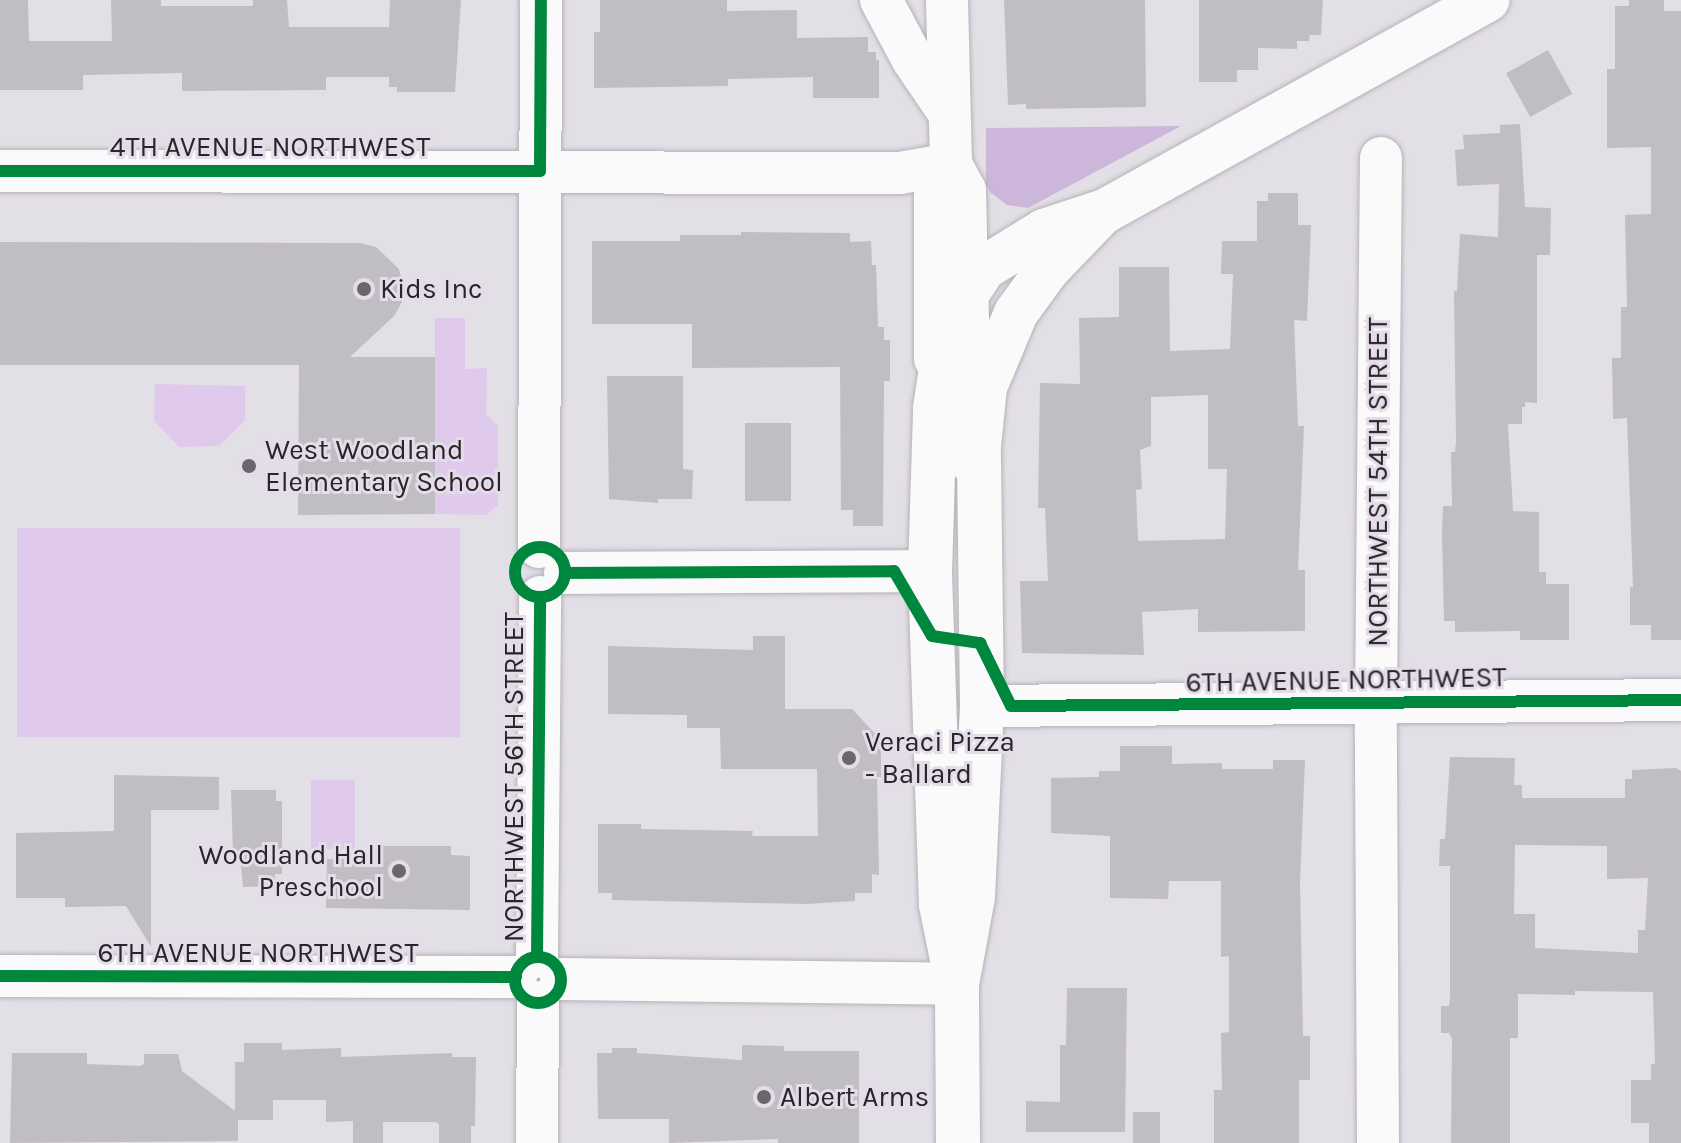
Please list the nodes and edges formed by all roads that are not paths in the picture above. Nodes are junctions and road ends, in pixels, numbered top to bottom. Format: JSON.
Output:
{"nodes":[{"id":1,"x":541,"y":0,"type":"edge"},
{"id":2,"x":881,"y":0,"type":"edge"},
{"id":3,"x":947,"y":0,"type":"edge"},
{"id":4,"x":1488,"y":0,"type":"edge"},
{"id":5,"x":947,"y":110,"type":"junction"},
{"id":6,"x":1381,"y":158,"type":"dead end"},
{"id":7,"x":951,"y":164,"type":"junction"},
{"id":8,"x":0,"y":171,"type":"edge"},
{"id":9,"x":540,"y":171,"type":"junction"},
{"id":10,"x":1105,"y":211,"type":"junction"},
{"id":11,"x":967,"y":293,"type":"junction"},
{"id":12,"x":935,"y":408,"type":"junction"},
{"id":13,"x":979,"y":490,"type":"junction"},
{"id":14,"x":930,"y":571,"type":"junction"},
{"id":15,"x":548,"y":573,"type":"junction"},
{"id":16,"x":1681,"y":700,"type":"edge"},
{"id":17,"x":1376,"y":704,"type":"junction"},
{"id":18,"x":982,"y":706,"type":"junction"},
{"id":19,"x":0,"y":976,"type":"edge"},
{"id":20,"x":538,"y":979,"type":"junction"},
{"id":21,"x":957,"y":984,"type":"junction"},
{"id":22,"x":537,"y":1143,"type":"edge"},
{"id":23,"x":958,"y":1143,"type":"edge"},
{"id":24,"x":1378,"y":1143,"type":"edge"}],
"edges":[{"from":1,"to":9,"type":"street","name":"NORTHWEST 56TH STREET"},
{"from":2,"to":5,"type":"street"},
{"from":3,"to":5,"type":"street"},
{"from":4,"to":10,"type":"main road"},
{"from":5,"to":7,"type":"street"},
{"from":6,"to":17,"type":"street","name":"NORTHWEST 54TH STREET"},
{"from":7,"to":9,"type":"street","name":"4TH AVENUE NORTHWEST"},
{"from":7,"to":11,"type":"street"},
{"from":7,"to":12,"type":"street"},
{"from":8,"to":9,"type":"street","name":"4TH AVENUE NORTHWEST"},
{"from":9,"to":15,"type":"street","name":"NORTHWEST 56TH STREET"},
{"from":10,"to":11,"type":"main road"},
{"from":10,"to":13,"type":"main road"},
{"from":11,"to":12,"type":"main road"},
{"from":11,"to":13,"type":"street"},
{"from":12,"to":14,"type":"main road"},
{"from":13,"to":18,"type":"main road"},
{"from":14,"to":15,"type":"street"},
{"from":14,"to":21,"type":"main road"},
{"from":15,"to":20,"type":"street","name":"NORTHWEST 56TH STREET"},
{"from":16,"to":17,"type":"street","name":"6TH AVENUE NORTHWEST"},
{"from":17,"to":18,"type":"street","name":"6TH AVENUE NORTHWEST"},
{"from":17,"to":24,"type":"street","name":"NORTHWEST 54TH STREET"},
{"from":18,"to":21,"type":"main road"},
{"from":19,"to":20,"type":"street","name":"6TH AVENUE NORTHWEST"},
{"from":20,"to":21,"type":"street","name":"6TH AVENUE NORTHWEST"},
{"from":20,"to":22,"type":"street","name":"NORTHWEST 56TH STREET"},
{"from":21,"to":23,"type":"main road"}]}
